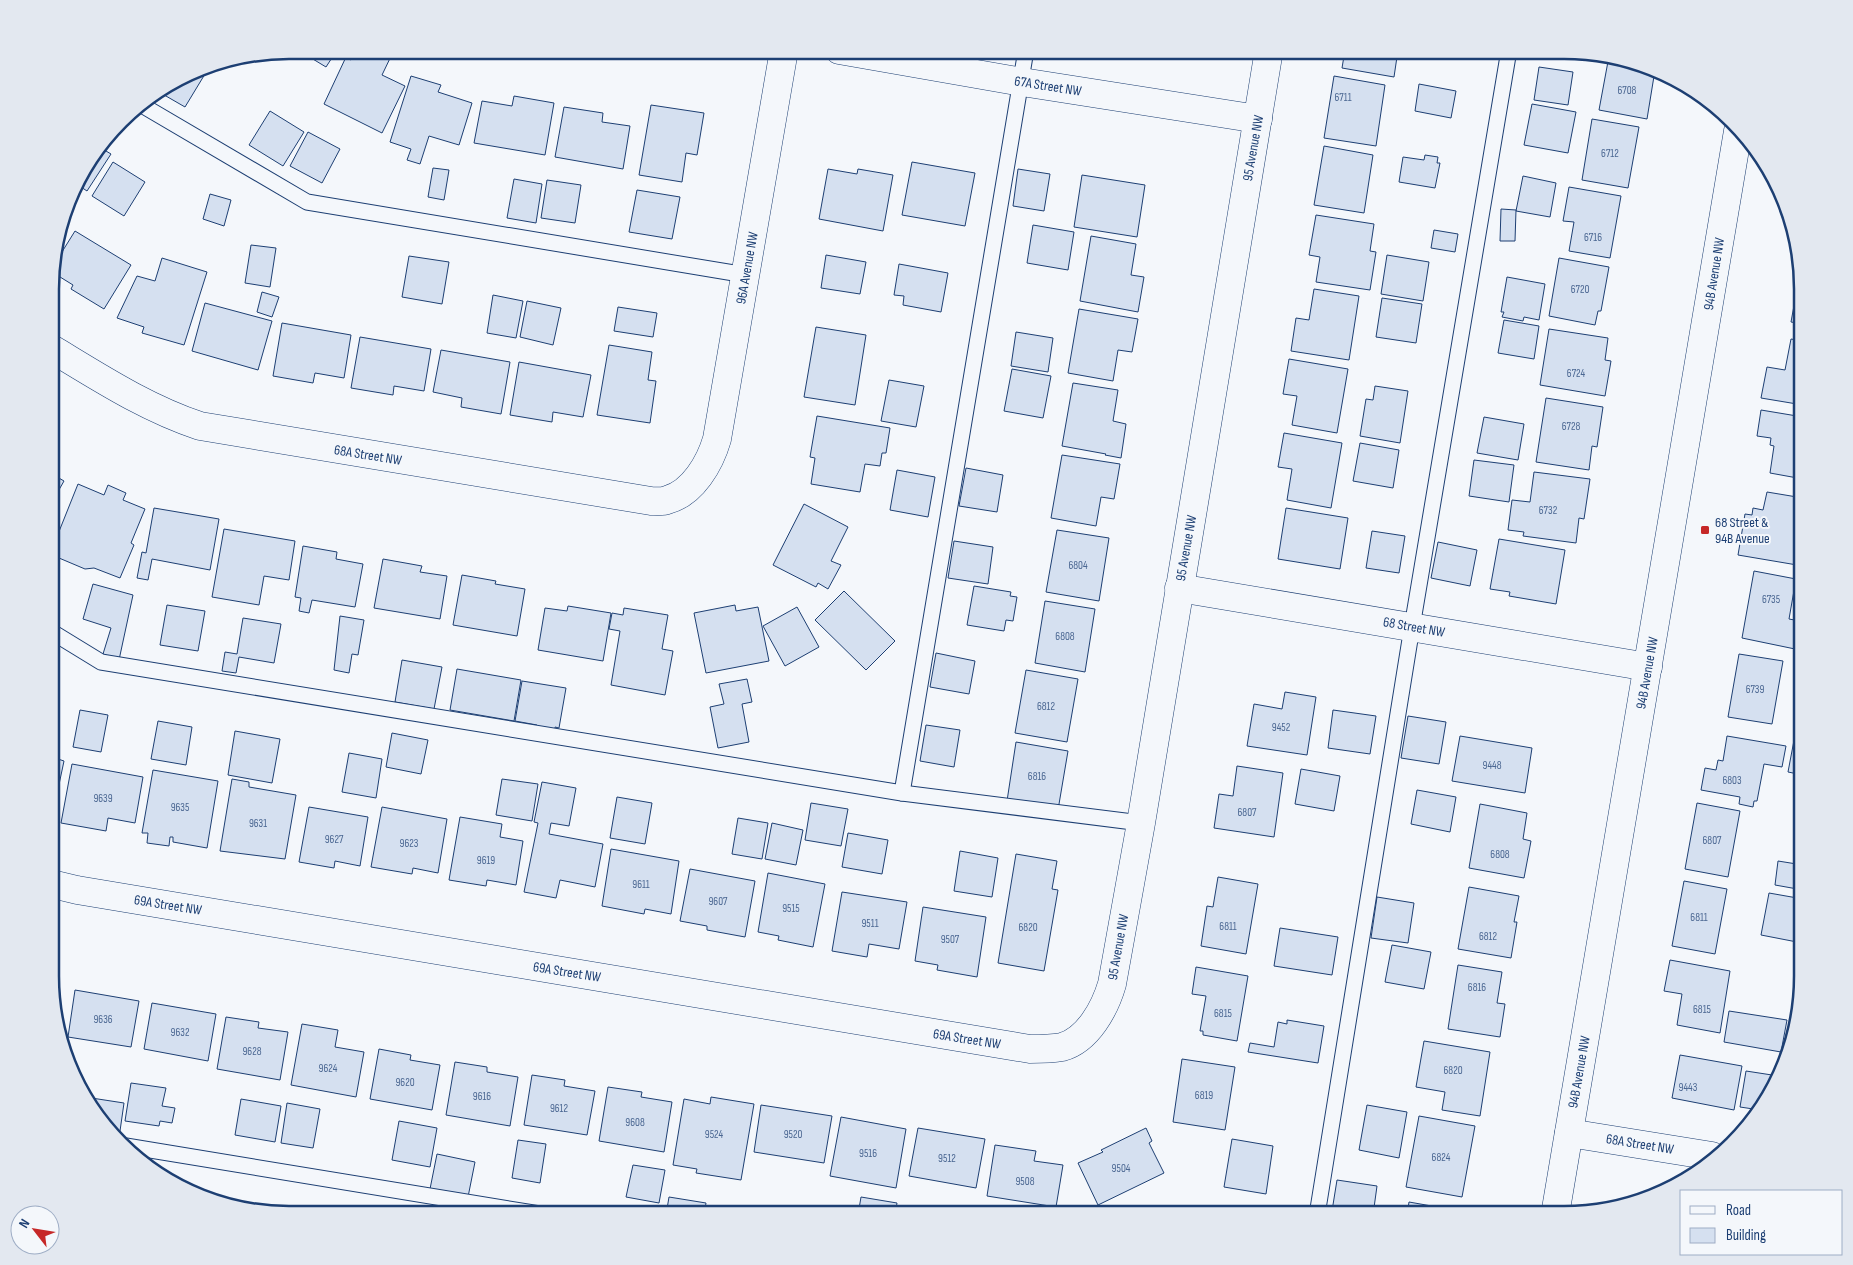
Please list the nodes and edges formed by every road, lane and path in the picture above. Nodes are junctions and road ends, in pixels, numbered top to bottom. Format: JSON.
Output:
{"nodes":[{"id":1,"x":782,"y":59,"type":"edge"},
{"id":2,"x":890,"y":59,"type":"edge"},
{"id":3,"x":1025,"y":59,"type":"edge"},
{"id":4,"x":1268,"y":59,"type":"edge"},
{"id":5,"x":1507,"y":59,"type":"edge"},
{"id":6,"x":1022,"y":82,"type":"junction"},
{"id":7,"x":147,"y":108,"type":"edge"},
{"id":8,"x":1258,"y":119,"type":"junction"},
{"id":9,"x":1737,"y":137,"type":"edge"},
{"id":10,"x":746,"y":275,"type":"junction"},
{"id":11,"x":59,"y":353,"type":"edge"},
{"id":12,"x":696,"y":480,"type":"joint"},
{"id":13,"x":1179,"y":588,"type":"junction"},
{"id":14,"x":1412,"y":627,"type":"junction"},
{"id":15,"x":59,"y":636,"type":"edge"},
{"id":16,"x":1648,"y":667,"type":"junction"},
{"id":17,"x":902,"y":792,"type":"junction"},
{"id":18,"x":1141,"y":823,"type":"junction"},
{"id":19,"x":59,"y":885,"type":"edge"},
{"id":20,"x":1081,"y":1036,"type":"joint"},
{"id":21,"x":1569,"y":1133,"type":"junction"},
{"id":22,"x":135,"y":1148,"type":"edge"},
{"id":23,"x":1708,"y":1155,"type":"edge"},
{"id":24,"x":491,"y":1206,"type":"edge"},
{"id":25,"x":1318,"y":1206,"type":"edge"},
{"id":26,"x":1557,"y":1206,"type":"edge"}],
"edges":[{"from":1,"to":10,"type":"street","name":"96A Avenue NW"},
{"from":2,"to":6,"type":"street","name":"67A Street NW"},
{"from":3,"to":6,"type":"lane"},
{"from":4,"to":8,"type":"street","name":"95 Avenue NW"},
{"from":5,"to":14,"type":"lane"},
{"from":6,"to":8,"type":"street","name":"67A Street NW"},
{"from":6,"to":17,"type":"lane"},
{"from":7,"to":10,"type":"lane"},
{"from":8,"to":13,"type":"street","name":"95 Avenue NW"},
{"from":9,"to":16,"type":"street","name":"94B Avenue NW"},
{"from":10,"to":12,"type":"street","name":"96A Avenue NW"},
{"from":11,"to":12,"type":"street","name":"68A Street NW"},
{"from":13,"to":14,"type":"street","name":"68 Street NW"},
{"from":13,"to":18,"type":"street","name":"95 Avenue NW"},
{"from":14,"to":16,"type":"street","name":"68 Street NW"},
{"from":14,"to":25,"type":"lane"},
{"from":15,"to":17,"type":"lane"},
{"from":16,"to":21,"type":"street","name":"94B Avenue NW"},
{"from":17,"to":18,"type":"lane"},
{"from":18,"to":20,"type":"street","name":"95 Avenue NW"},
{"from":19,"to":20,"type":"street","name":"69A Street NW"},
{"from":21,"to":23,"type":"street","name":"68A Street NW"},
{"from":21,"to":26,"type":"street","name":"94B Avenue NW"},
{"from":22,"to":24,"type":"lane"}]}
